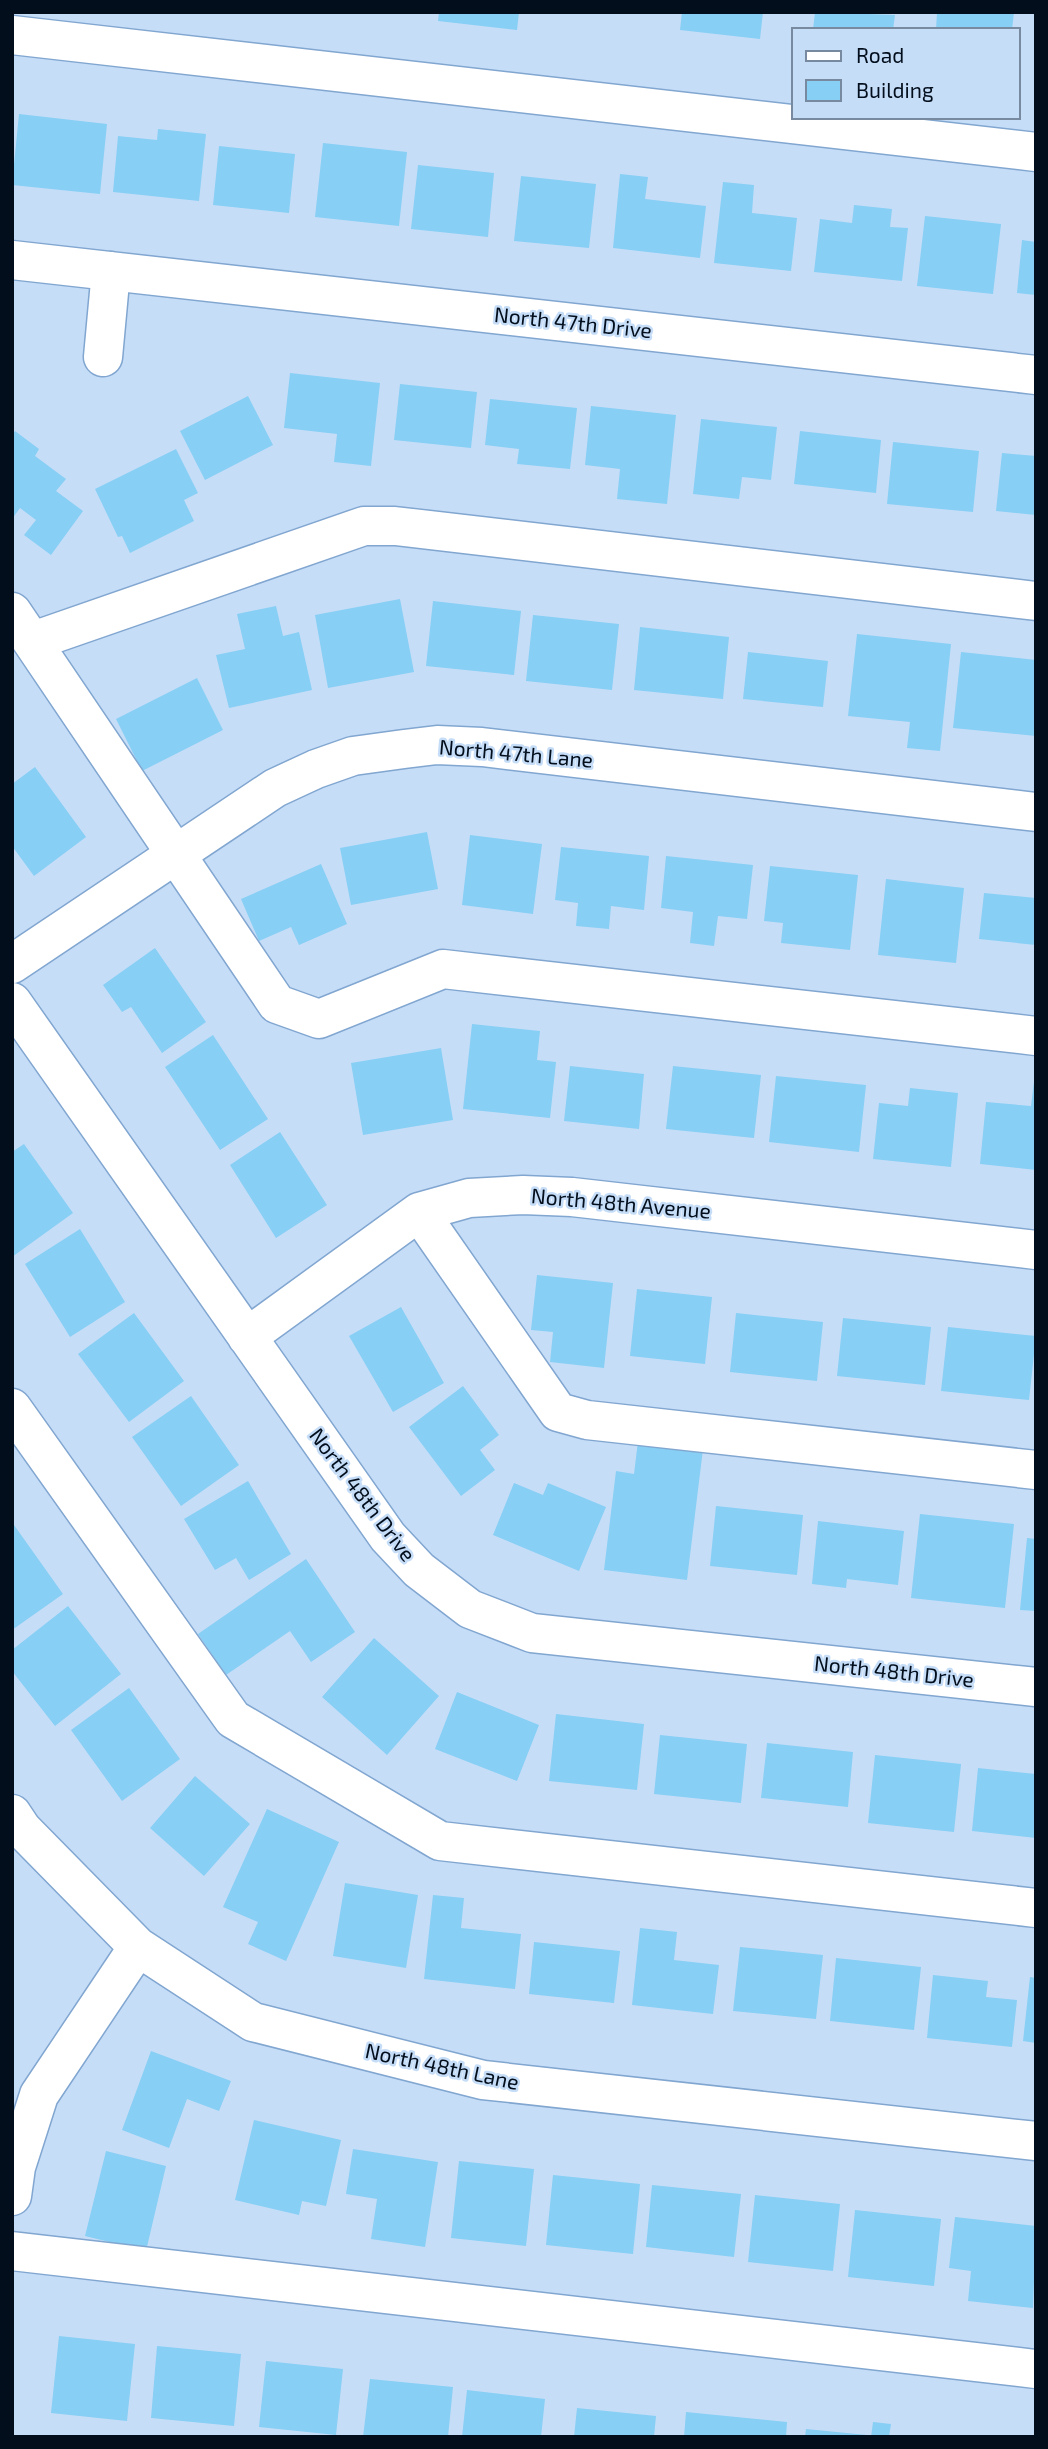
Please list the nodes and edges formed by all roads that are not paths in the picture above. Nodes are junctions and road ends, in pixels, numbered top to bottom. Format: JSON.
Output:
{"nodes":[{"id":1,"x":12,"y":35,"type":"edge"},
{"id":2,"x":1036,"y":152,"type":"edge"},
{"id":3,"x":12,"y":260,"type":"edge"},
{"id":4,"x":111,"y":271,"type":"junction"},
{"id":5,"x":103,"y":356,"type":"dead end"},
{"id":6,"x":1036,"y":375,"type":"edge"},
{"id":7,"x":1036,"y":601,"type":"edge"},
{"id":8,"x":23,"y":627,"type":"edge"},
{"id":9,"x":1036,"y":812,"type":"edge"},
{"id":10,"x":176,"y":856,"type":"junction"},
{"id":11,"x":12,"y":964,"type":"edge"},
{"id":12,"x":12,"y":1002,"type":"edge"},
{"id":13,"x":1036,"y":1036,"type":"edge"},
{"id":14,"x":419,"y":1212,"type":"junction"},
{"id":15,"x":1036,"y":1250,"type":"edge"},
{"id":16,"x":247,"y":1337,"type":"junction"},
{"id":17,"x":12,"y":1408,"type":"edge"},
{"id":18,"x":1036,"y":1470,"type":"edge"},
{"id":19,"x":1036,"y":1687,"type":"edge"},
{"id":20,"x":12,"y":1814,"type":"edge"},
{"id":21,"x":1036,"y":1908,"type":"edge"},
{"id":22,"x":138,"y":1947,"type":"junction"},
{"id":23,"x":1036,"y":2141,"type":"edge"},
{"id":24,"x":12,"y":2196,"type":"edge"},
{"id":25,"x":12,"y":2251,"type":"edge"},
{"id":26,"x":1036,"y":2369,"type":"edge"}],
"edges":[{"from":1,"to":2,"type":"street"},
{"from":3,"to":4,"type":"street","name":"North 47th Drive"},
{"from":4,"to":5,"type":"street"},
{"from":4,"to":6,"type":"street","name":"North 47th Drive"},
{"from":7,"to":8,"type":"street"},
{"from":8,"to":10,"type":"street"},
{"from":9,"to":10,"type":"street","name":"North 47th Lane"},
{"from":10,"to":11,"type":"street","name":"North 47th Lane"},
{"from":10,"to":13,"type":"street"},
{"from":12,"to":16,"type":"street","name":"North 48th Drive"},
{"from":14,"to":15,"type":"street","name":"North 48th Avenue"},
{"from":14,"to":16,"type":"street","name":"North 48th Avenue"},
{"from":14,"to":18,"type":"street"},
{"from":16,"to":19,"type":"street","name":"North 48th Drive"},
{"from":17,"to":21,"type":"street"},
{"from":20,"to":22,"type":"street","name":"North 48th Lane"},
{"from":22,"to":23,"type":"street","name":"North 48th Lane"},
{"from":22,"to":24,"type":"street"},
{"from":25,"to":26,"type":"street"}]}
